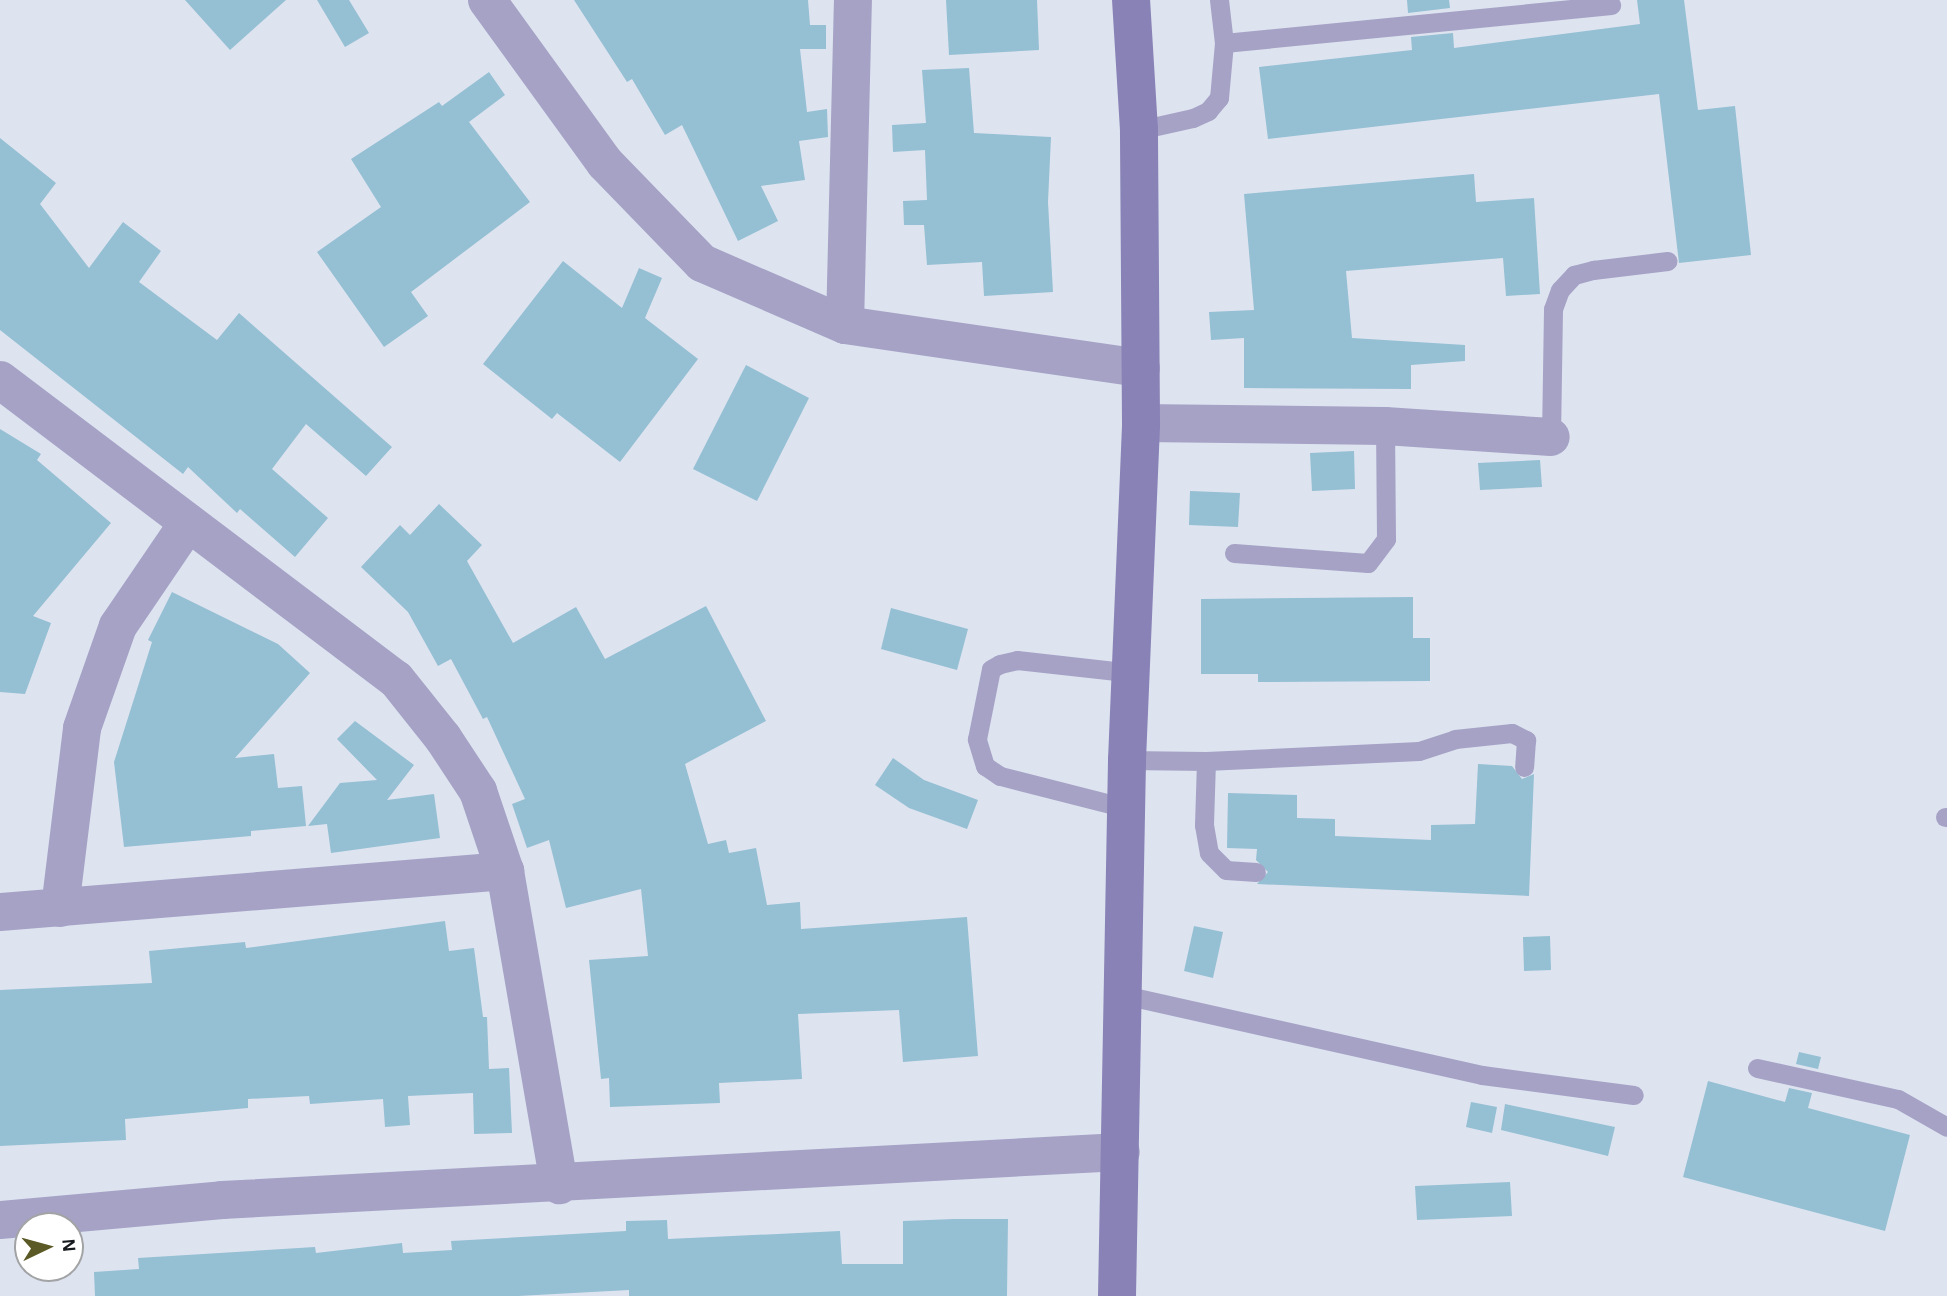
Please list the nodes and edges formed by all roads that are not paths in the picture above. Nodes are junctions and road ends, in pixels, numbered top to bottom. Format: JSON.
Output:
{"nodes":[{"id":1,"x":487,"y":0,"type":"edge"},
{"id":2,"x":853,"y":0,"type":"edge"},
{"id":3,"x":1131,"y":0,"type":"edge"},
{"id":4,"x":1219,"y":0,"type":"edge"},
{"id":5,"x":1611,"y":5,"type":"dead end"},
{"id":6,"x":1224,"y":43,"type":"junction"},
{"id":7,"x":1139,"y":130,"type":"junction"},
{"id":8,"x":1667,"y":261,"type":"dead end"},
{"id":9,"x":845,"y":325,"type":"junction"},
{"id":10,"x":1141,"y":369,"type":"junction"},
{"id":11,"x":0,"y":380,"type":"edge"},
{"id":12,"x":1140,"y":423,"type":"junction"},
{"id":13,"x":1385,"y":426,"type":"junction"},
{"id":14,"x":1551,"y":437,"type":"joint"},
{"id":15,"x":188,"y":523,"type":"junction"},
{"id":16,"x":1234,"y":553,"type":"dead end"},
{"id":17,"x":1132,"y":673,"type":"junction"},
{"id":18,"x":1126,"y":760,"type":"junction"},
{"id":19,"x":1206,"y":761,"type":"junction"},
{"id":20,"x":1524,"y":767,"type":"dead end"},
{"id":21,"x":1126,"y":808,"type":"junction"},
{"id":22,"x":505,"y":872,"type":"junction"},
{"id":23,"x":1256,"y":872,"type":"dead end"},
{"id":24,"x":60,"y":908,"type":"junction"},
{"id":25,"x":0,"y":912,"type":"edge"},
{"id":26,"x":1124,"y":995,"type":"junction"},
{"id":27,"x":1757,"y":1068,"type":"dead end"},
{"id":28,"x":1634,"y":1095,"type":"dead end"},
{"id":29,"x":1947,"y":1126,"type":"edge"},
{"id":30,"x":1121,"y":1152,"type":"junction"},
{"id":31,"x":559,"y":1185,"type":"junction"},
{"id":32,"x":0,"y":1220,"type":"edge"},
{"id":33,"x":1117,"y":1296,"type":"edge"}],
"edges":[{"from":1,"to":9,"type":"street"},
{"from":2,"to":9,"type":"street"},
{"from":3,"to":7,"type":"main road"},
{"from":4,"to":6,"type":"lane"},
{"from":5,"to":6,"type":"lane"},
{"from":6,"to":7,"type":"lane"},
{"from":7,"to":10,"type":"main road"},
{"from":8,"to":14,"type":"lane"},
{"from":9,"to":10,"type":"street"},
{"from":10,"to":12,"type":"main road"},
{"from":11,"to":15,"type":"street"},
{"from":12,"to":13,"type":"street"},
{"from":12,"to":17,"type":"main road"},
{"from":13,"to":14,"type":"street"},
{"from":13,"to":16,"type":"lane"},
{"from":15,"to":22,"type":"street"},
{"from":15,"to":24,"type":"street"},
{"from":17,"to":18,"type":"main road"},
{"from":17,"to":21,"type":"lane"},
{"from":18,"to":19,"type":"lane"},
{"from":18,"to":21,"type":"main road"},
{"from":19,"to":20,"type":"lane"},
{"from":19,"to":23,"type":"lane"},
{"from":21,"to":26,"type":"main road"},
{"from":22,"to":24,"type":"street"},
{"from":22,"to":31,"type":"street"},
{"from":24,"to":25,"type":"street"},
{"from":26,"to":28,"type":"lane"},
{"from":26,"to":30,"type":"main road"},
{"from":27,"to":29,"type":"lane"},
{"from":30,"to":31,"type":"street"},
{"from":30,"to":33,"type":"main road"},
{"from":31,"to":32,"type":"street"}]}
